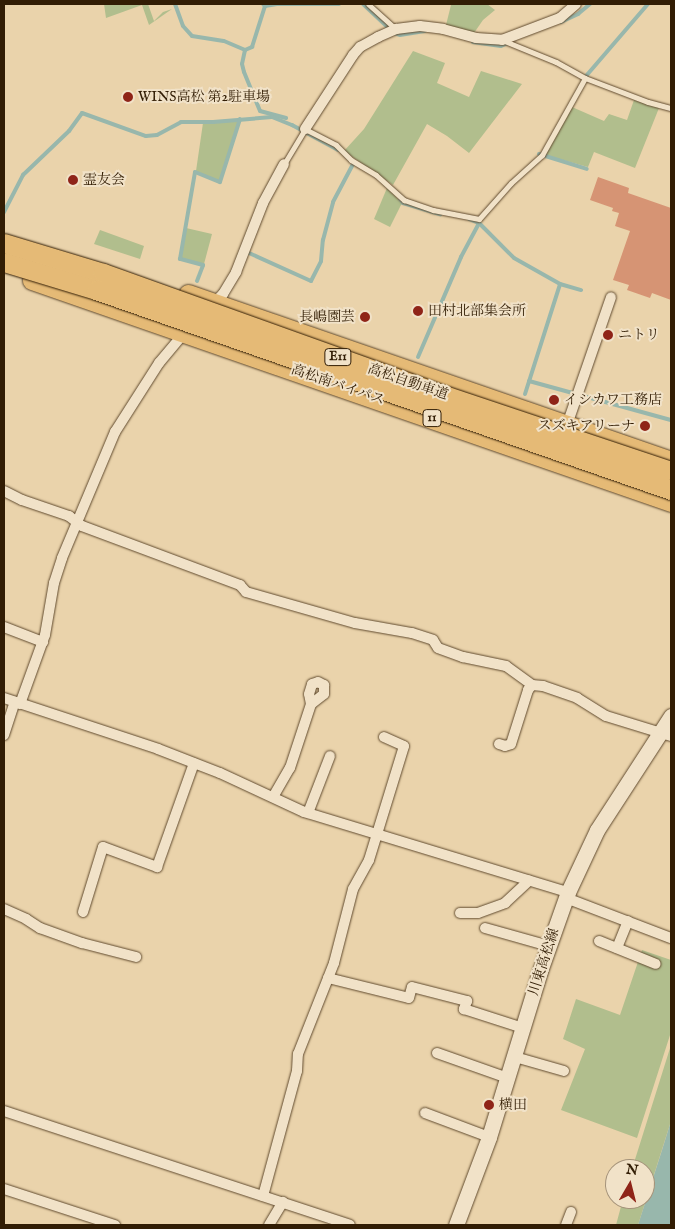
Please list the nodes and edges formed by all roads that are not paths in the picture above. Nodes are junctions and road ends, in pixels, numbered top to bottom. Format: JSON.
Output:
{"nodes":[{"id":1,"x":368,"y":4,"type":"edge"},
{"id":2,"x":576,"y":4,"type":"edge"},
{"id":3,"x":396,"y":30,"type":"junction"},
{"id":4,"x":502,"y":40,"type":"junction"},
{"id":5,"x":585,"y":78,"type":"junction"},
{"id":6,"x":671,"y":108,"type":"edge"},
{"id":7,"x":305,"y":129,"type":"junction"},
{"id":8,"x":284,"y":164,"type":"joint"},
{"id":9,"x":4,"y":235,"type":"edge"},
{"id":10,"x":4,"y":243,"type":"edge"},
{"id":11,"x":4,"y":262,"type":"edge"},
{"id":12,"x":4,"y":271,"type":"edge"},
{"id":13,"x":611,"y":297,"type":"dead end"},
{"id":14,"x":214,"y":303,"type":"junction"},
{"id":15,"x":184,"y":332,"type":"junction"},
{"id":16,"x":567,"y":425,"type":"junction"},
{"id":17,"x":671,"y":461,"type":"edge"},
{"id":18,"x":671,"y":470,"type":"edge"},
{"id":19,"x":4,"y":490,"type":"edge"},
{"id":20,"x":671,"y":490,"type":"edge"},
{"id":21,"x":671,"y":502,"type":"edge"},
{"id":22,"x":77,"y":520,"type":"junction"},
{"id":23,"x":4,"y":627,"type":"edge"},
{"id":24,"x":43,"y":642,"type":"junction"},
{"id":25,"x":532,"y":686,"type":"junction"},
{"id":26,"x":4,"y":698,"type":"edge"},
{"id":27,"x":18,"y":703,"type":"junction"},
{"id":28,"x":311,"y":704,"type":"dead end"},
{"id":29,"x":671,"y":716,"type":"edge"},
{"id":30,"x":4,"y":734,"type":"edge"},
{"id":31,"x":666,"y":734,"type":"edge"},
{"id":32,"x":384,"y":737,"type":"dead end"},
{"id":33,"x":499,"y":744,"type":"dead end"},
{"id":34,"x":330,"y":756,"type":"dead end"},
{"id":35,"x":194,"y":763,"type":"junction"},
{"id":36,"x":273,"y":797,"type":"junction"},
{"id":37,"x":308,"y":813,"type":"junction"},
{"id":38,"x":377,"y":834,"type":"junction"},
{"id":39,"x":529,"y":880,"type":"junction"},
{"id":40,"x":567,"y":895,"type":"junction"},
{"id":41,"x":4,"y":910,"type":"edge"},
{"id":42,"x":83,"y":912,"type":"dead end"},
{"id":43,"x":460,"y":914,"type":"dead end"},
{"id":44,"x":628,"y":921,"type":"junction"},
{"id":45,"x":485,"y":928,"type":"dead end"},
{"id":46,"x":671,"y":938,"type":"edge"},
{"id":47,"x":599,"y":941,"type":"dead end"},
{"id":48,"x":548,"y":946,"type":"junction"},
{"id":49,"x":617,"y":948,"type":"junction"},
{"id":50,"x":136,"y":957,"type":"dead end"},
{"id":51,"x":656,"y":964,"type":"dead end"},
{"id":52,"x":328,"y":978,"type":"junction"},
{"id":53,"x":523,"y":1028,"type":"junction"},
{"id":54,"x":437,"y":1053,"type":"dead end"},
{"id":55,"x":514,"y":1057,"type":"junction"},
{"id":56,"x":564,"y":1071,"type":"dead end"},
{"id":57,"x":508,"y":1078,"type":"junction"},
{"id":58,"x":4,"y":1111,"type":"edge"},
{"id":59,"x":425,"y":1113,"type":"dead end"},
{"id":60,"x":489,"y":1136,"type":"junction"},
{"id":61,"x":4,"y":1189,"type":"edge"},
{"id":62,"x":263,"y":1196,"type":"junction"},
{"id":63,"x":283,"y":1202,"type":"junction"},
{"id":64,"x":571,"y":1212,"type":"dead end"},
{"id":65,"x":115,"y":1225,"type":"edge"},
{"id":66,"x":269,"y":1225,"type":"edge"},
{"id":67,"x":350,"y":1225,"type":"edge"},
{"id":68,"x":456,"y":1225,"type":"edge"},
{"id":69,"x":566,"y":1225,"type":"edge"}],
"edges":[{"from":1,"to":3,"type":"lane"},
{"from":2,"to":4,"type":"street"},
{"from":3,"to":4,"type":"street"},
{"from":3,"to":7,"type":"street"},
{"from":4,"to":5,"type":"lane"},
{"from":5,"to":6,"type":"lane"},
{"from":5,"to":7,"type":"lane"},
{"from":7,"to":8,"type":"lane"},
{"from":8,"to":14,"type":"street"},
{"from":9,"to":14,"type":"highway"},
{"from":10,"to":18,"type":"highway","name":"高松自動車道","number":"E11","bridge":true},
{"from":11,"to":20,"type":"highway","name":"高松自動車道","number":"E11","bridge":true},
{"from":12,"to":15,"type":"highway","name":"高松南バイパス","number":"11"},
{"from":13,"to":16,"type":"street"},
{"from":14,"to":15,"type":"street"},
{"from":14,"to":16,"type":"highway"},
{"from":15,"to":21,"type":"highway","name":"高松南バイパス","number":"11"},
{"from":15,"to":22,"type":"street"},
{"from":16,"to":17,"type":"highway"},
{"from":19,"to":22,"type":"street"},
{"from":22,"to":24,"type":"street"},
{"from":22,"to":25,"type":"street"},
{"from":23,"to":24,"type":"street"},
{"from":24,"to":27,"type":"street"},
{"from":25,"to":31,"type":"street"},
{"from":25,"to":33,"type":"street"},
{"from":26,"to":27,"type":"street"},
{"from":27,"to":30,"type":"street"},
{"from":27,"to":35,"type":"street"},
{"from":28,"to":36,"type":"street"},
{"from":29,"to":31,"type":"main road","name":"川東高松線"},
{"from":31,"to":40,"type":"main road","name":"川東高松線"},
{"from":32,"to":38,"type":"street"},
{"from":34,"to":37,"type":"street"},
{"from":35,"to":36,"type":"street"},
{"from":35,"to":42,"type":"street"},
{"from":36,"to":37,"type":"street"},
{"from":37,"to":38,"type":"street"},
{"from":38,"to":39,"type":"street"},
{"from":38,"to":52,"type":"street"},
{"from":39,"to":40,"type":"street"},
{"from":39,"to":43,"type":"street"},
{"from":40,"to":44,"type":"street"},
{"from":40,"to":48,"type":"main road","name":"川東高松線"},
{"from":41,"to":50,"type":"street"},
{"from":44,"to":46,"type":"street"},
{"from":44,"to":49,"type":"street"},
{"from":45,"to":48,"type":"street"},
{"from":47,"to":49,"type":"street"},
{"from":48,"to":53,"type":"main road","name":"川東高松線"},
{"from":49,"to":51,"type":"street"},
{"from":52,"to":53,"type":"street"},
{"from":52,"to":62,"type":"street"},
{"from":53,"to":55,"type":"main road","name":"川東高松線"},
{"from":54,"to":57,"type":"street"},
{"from":55,"to":56,"type":"street"},
{"from":55,"to":57,"type":"main road","name":"川東高松線"},
{"from":57,"to":60,"type":"main road","name":"川東高松線"},
{"from":58,"to":62,"type":"street"},
{"from":59,"to":60,"type":"street"},
{"from":60,"to":68,"type":"main road","name":"川東高松線"},
{"from":61,"to":65,"type":"street"},
{"from":62,"to":63,"type":"street"},
{"from":63,"to":66,"type":"street"},
{"from":63,"to":67,"type":"street"},
{"from":64,"to":69,"type":"street"}]}
